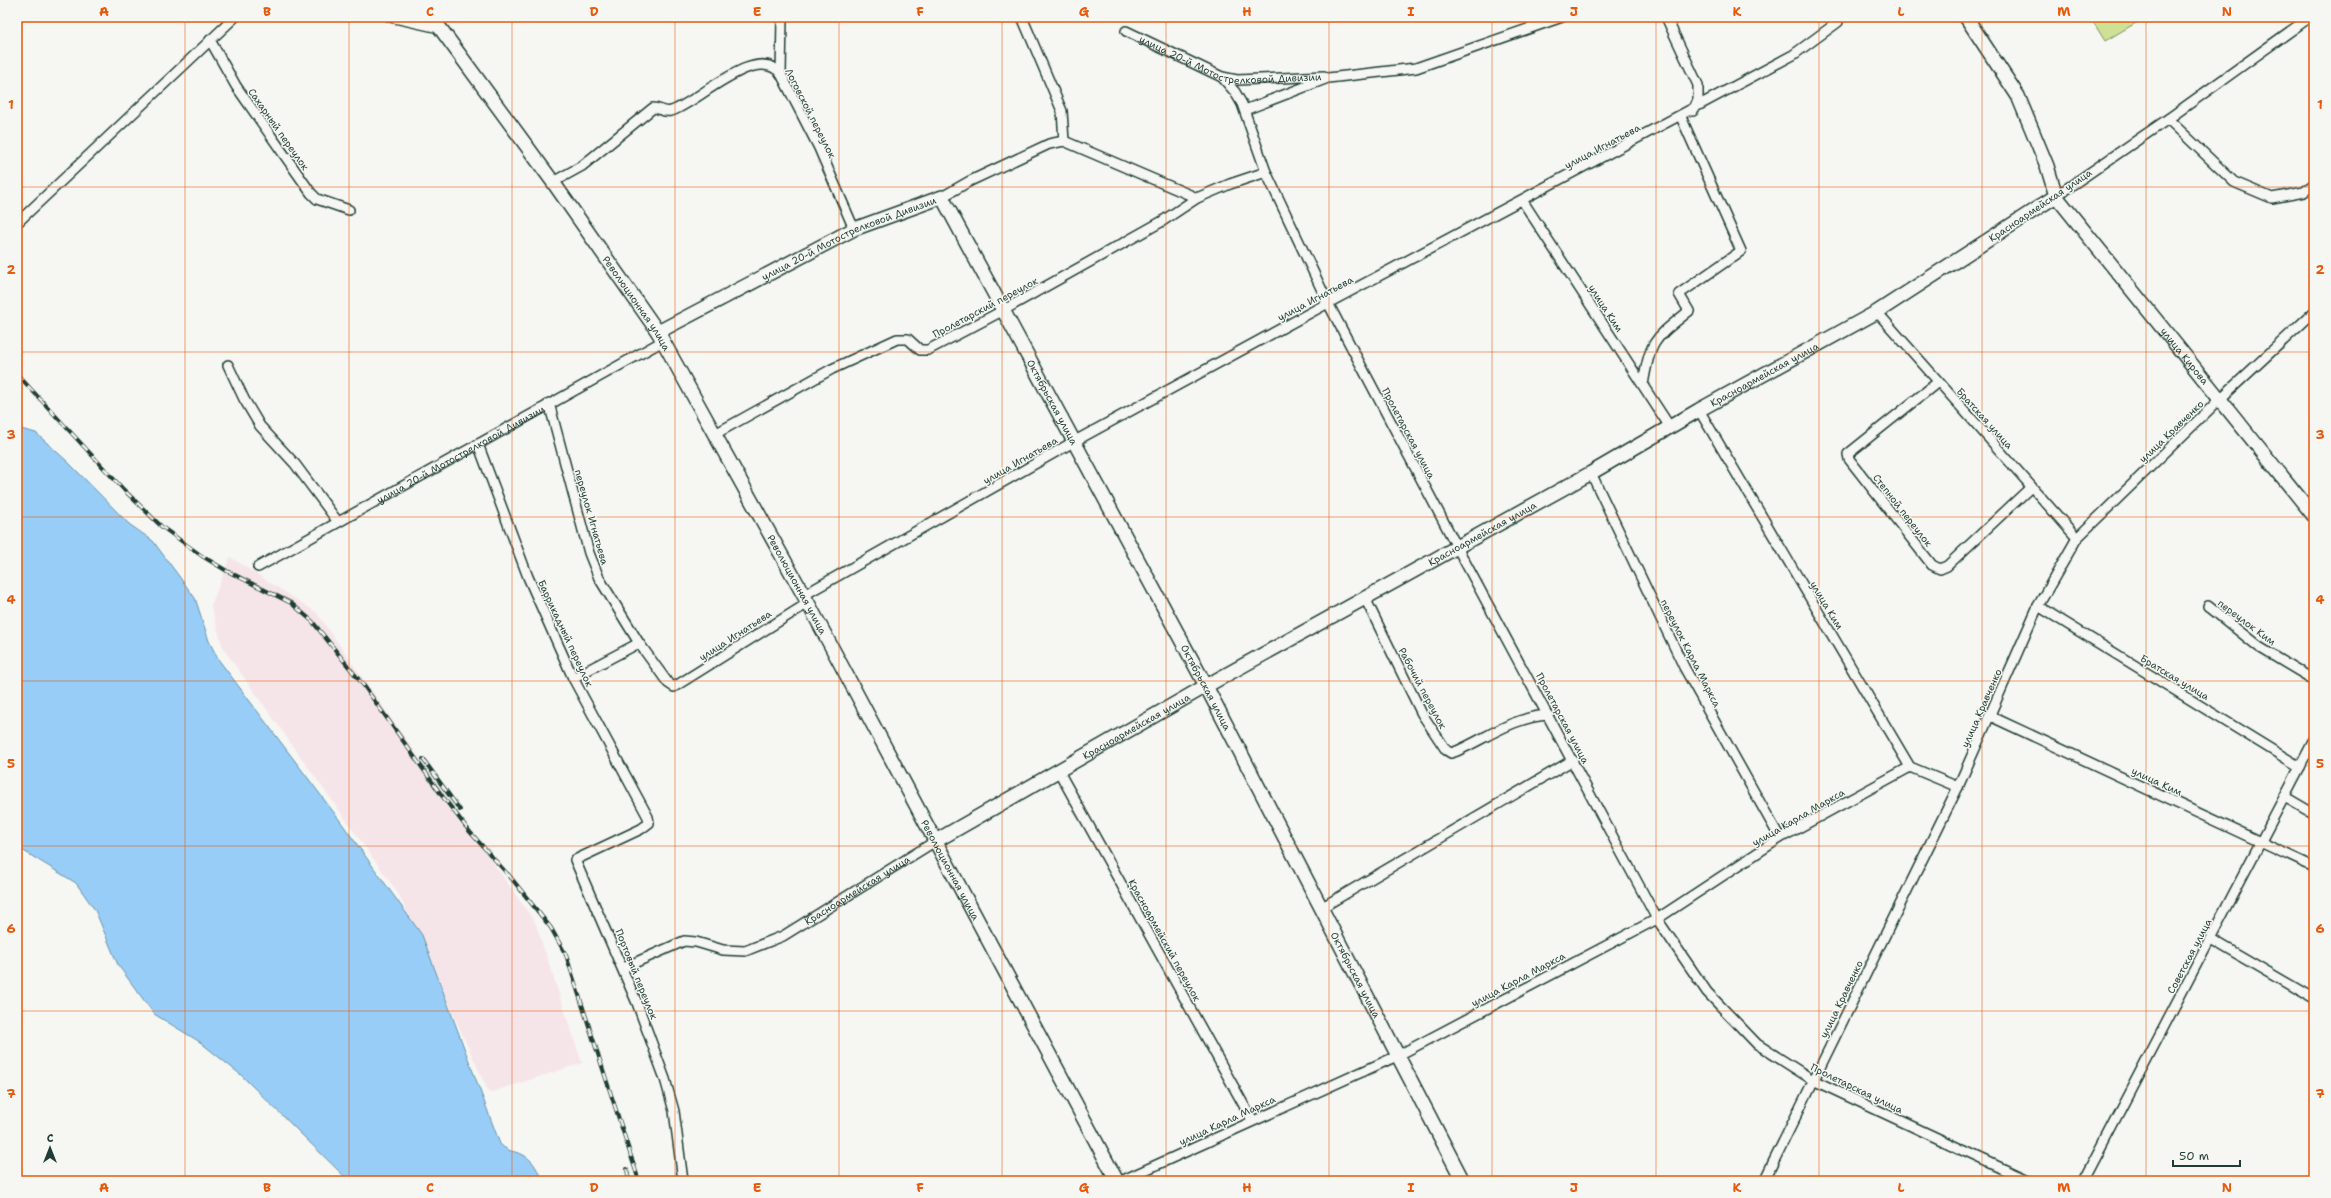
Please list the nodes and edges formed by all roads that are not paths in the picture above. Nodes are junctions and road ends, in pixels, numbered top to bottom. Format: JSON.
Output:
{"nodes":[{"id":1,"x":235,"y":17,"type":"edge"},
{"id":2,"x":390,"y":17,"type":"edge"},
{"id":3,"x":432,"y":17,"type":"edge"},
{"id":4,"x":782,"y":17,"type":"edge"},
{"id":5,"x":1022,"y":17,"type":"edge"},
{"id":6,"x":1562,"y":17,"type":"edge"},
{"id":7,"x":1666,"y":17,"type":"edge"},
{"id":8,"x":1966,"y":17,"type":"edge"},
{"id":9,"x":2310,"y":17,"type":"edge"},
{"id":10,"x":1838,"y":22,"type":"dead end"},
{"id":11,"x":439,"y":28,"type":"junction"},
{"id":12,"x":1126,"y":31,"type":"dead end"},
{"id":13,"x":210,"y":40,"type":"junction"},
{"id":14,"x":781,"y":74,"type":"junction"},
{"id":15,"x":1337,"y":76,"type":"junction"},
{"id":16,"x":1222,"y":77,"type":"junction"},
{"id":17,"x":1245,"y":110,"type":"junction"},
{"id":18,"x":1693,"y":111,"type":"junction"},
{"id":19,"x":1681,"y":117,"type":"junction"},
{"id":20,"x":2168,"y":119,"type":"junction"},
{"id":21,"x":1064,"y":141,"type":"junction"},
{"id":22,"x":1266,"y":172,"type":"junction"},
{"id":23,"x":553,"y":182,"type":"junction"},
{"id":24,"x":2314,"y":184,"type":"edge"},
{"id":25,"x":2056,"y":196,"type":"junction"},
{"id":26,"x":942,"y":198,"type":"junction"},
{"id":27,"x":1197,"y":198,"type":"junction"},
{"id":28,"x":1522,"y":200,"type":"junction"},
{"id":29,"x":349,"y":210,"type":"dead end"},
{"id":30,"x":17,"y":223,"type":"edge"},
{"id":31,"x":854,"y":229,"type":"junction"},
{"id":32,"x":1328,"y":303,"type":"junction"},
{"id":33,"x":1002,"y":311,"type":"junction"},
{"id":34,"x":1878,"y":312,"type":"junction"},
{"id":35,"x":2314,"y":312,"type":"edge"},
{"id":36,"x":660,"y":337,"type":"junction"},
{"id":37,"x":228,"y":365,"type":"dead end"},
{"id":38,"x":1938,"y":382,"type":"junction"},
{"id":39,"x":1643,"y":385,"type":"junction"},
{"id":40,"x":2219,"y":400,"type":"junction"},
{"id":41,"x":549,"y":403,"type":"junction"},
{"id":42,"x":1699,"y":410,"type":"junction"},
{"id":43,"x":1670,"y":427,"type":"junction"},
{"id":44,"x":716,"y":434,"type":"junction"},
{"id":45,"x":1075,"y":441,"type":"junction"},
{"id":46,"x":478,"y":444,"type":"junction"},
{"id":47,"x":1591,"y":473,"type":"junction"},
{"id":48,"x":2031,"y":486,"type":"junction"},
{"id":49,"x":2314,"y":516,"type":"edge"},
{"id":50,"x":338,"y":522,"type":"junction"},
{"id":51,"x":2077,"y":538,"type":"junction"},
{"id":52,"x":1457,"y":547,"type":"junction"},
{"id":53,"x":258,"y":567,"type":"dead end"},
{"id":54,"x":1365,"y":598,"type":"junction"},
{"id":55,"x":806,"y":599,"type":"junction"},
{"id":56,"x":2038,"y":606,"type":"junction"},
{"id":57,"x":2208,"y":606,"type":"dead end"},
{"id":58,"x":639,"y":643,"type":"junction"},
{"id":59,"x":573,"y":678,"type":"junction"},
{"id":60,"x":2314,"y":680,"type":"edge"},
{"id":61,"x":1206,"y":686,"type":"junction"},
{"id":62,"x":674,"y":687,"type":"joint"},
{"id":63,"x":1548,"y":715,"type":"junction"},
{"id":64,"x":1990,"y":716,"type":"junction"},
{"id":65,"x":2314,"y":740,"type":"edge"},
{"id":66,"x":1573,"y":760,"type":"junction"},
{"id":67,"x":1910,"y":767,"type":"junction"},
{"id":68,"x":2300,"y":767,"type":"junction"},
{"id":69,"x":1058,"y":770,"type":"junction"},
{"id":70,"x":1958,"y":787,"type":"junction"},
{"id":71,"x":2285,"y":797,"type":"junction"},
{"id":72,"x":2314,"y":814,"type":"edge"},
{"id":73,"x":649,"y":823,"type":"joint"},
{"id":74,"x":1780,"y":838,"type":"junction"},
{"id":75,"x":934,"y":842,"type":"junction"},
{"id":76,"x":2262,"y":842,"type":"junction"},
{"id":77,"x":2314,"y":867,"type":"edge"},
{"id":78,"x":1321,"y":908,"type":"junction"},
{"id":79,"x":1656,"y":919,"type":"junction"},
{"id":80,"x":2211,"y":939,"type":"junction"},
{"id":81,"x":623,"y":968,"type":"junction"},
{"id":82,"x":2314,"y":999,"type":"edge"},
{"id":83,"x":1397,"y":1056,"type":"junction"},
{"id":84,"x":1813,"y":1080,"type":"junction"},
{"id":85,"x":1252,"y":1120,"type":"junction"},
{"id":86,"x":683,"y":1181,"type":"edge"},
{"id":87,"x":1117,"y":1181,"type":"edge"},
{"id":88,"x":1121,"y":1181,"type":"edge"},
{"id":89,"x":1463,"y":1181,"type":"edge"},
{"id":90,"x":1764,"y":1181,"type":"edge"},
{"id":91,"x":2029,"y":1181,"type":"edge"},
{"id":92,"x":2083,"y":1181,"type":"edge"}],
"edges":[{"from":1,"to":13,"type":"street"},
{"from":2,"to":11,"type":"street"},
{"from":3,"to":11,"type":"street","name":"Революционная улица"},
{"from":4,"to":14,"type":"street"},
{"from":5,"to":21,"type":"street"},
{"from":6,"to":15,"type":"street","name":"улица 20-й Мотострелковой Дивизии"},
{"from":7,"to":18,"type":"street"},
{"from":8,"to":25,"type":"street"},
{"from":9,"to":20,"type":"street","name":"Красноармейская улица"},
{"from":10,"to":18,"type":"street","name":"улица Игнатьева"},
{"from":11,"to":23,"type":"street","name":"Революционная улица"},
{"from":12,"to":16,"type":"street","name":"улица 20-й Мотострелковой Дивизии"},
{"from":13,"to":29,"type":"street","name":"Сахарный переулок"},
{"from":13,"to":30,"type":"street"},
{"from":14,"to":23,"type":"street","name":"Логовской переулок"},
{"from":14,"to":31,"type":"street","name":"Логовской переулок"},
{"from":15,"to":16,"type":"street","name":"улица 20-й Мотострелковой Дивизии"},
{"from":15,"to":17,"type":"street","name":"улица 20-й Мотострелковой Дивизии"},
{"from":16,"to":17,"type":"street","name":"Пролетарская улица"},
{"from":17,"to":22,"type":"street","name":"Пролетарская улица"},
{"from":18,"to":19,"type":"street","name":"улица Игнатьева"},
{"from":19,"to":28,"type":"street","name":"улица Игнатьева"},
{"from":19,"to":39,"type":"street"},
{"from":20,"to":24,"type":"street"},
{"from":20,"to":25,"type":"street","name":"Красноармейская улица"},
{"from":21,"to":26,"type":"street","name":"улица 20-й Мотострелковой Дивизии"},
{"from":21,"to":27,"type":"street"},
{"from":22,"to":27,"type":"street","name":"Пролетарский переулок"},
{"from":22,"to":32,"type":"street","name":"Пролетарская улица"},
{"from":23,"to":36,"type":"street","name":"Революционная улица"},
{"from":25,"to":34,"type":"street","name":"Красноармейская улица"},
{"from":25,"to":40,"type":"street","name":"улица Кирова"},
{"from":26,"to":31,"type":"street","name":"улица 20-й Мотострелковой Дивизии"},
{"from":26,"to":33,"type":"street","name":"Октябрьская улица"},
{"from":27,"to":33,"type":"street","name":"Пролетарский переулок"},
{"from":28,"to":32,"type":"street","name":"улица Игнатьева"},
{"from":28,"to":39,"type":"street","name":"улица Ким"},
{"from":31,"to":36,"type":"street","name":"улица 20-й Мотострелковой Дивизии"},
{"from":32,"to":45,"type":"street","name":"улица Игнатьева"},
{"from":32,"to":52,"type":"street","name":"Пролетарская улица"},
{"from":33,"to":44,"type":"street","name":"Пролетарский переулок"},
{"from":33,"to":45,"type":"street","name":"Октябрьская улица"},
{"from":34,"to":38,"type":"street","name":"Братская улица"},
{"from":34,"to":42,"type":"street","name":"Красноармейская улица"},
{"from":35,"to":40,"type":"street","name":"улица Кравченко"},
{"from":36,"to":41,"type":"street","name":"улица 20-й Мотострелковой Дивизии"},
{"from":36,"to":44,"type":"street","name":"Революционная улица"},
{"from":37,"to":50,"type":"street"},
{"from":38,"to":48,"type":"street","name":"Братская улица"},
{"from":38,"to":48,"type":"street","name":"Степной переулок"},
{"from":39,"to":43,"type":"street","name":"улица Ким"},
{"from":40,"to":49,"type":"street","name":"улица Кирова"},
{"from":40,"to":51,"type":"street","name":"улица Кравченко"},
{"from":41,"to":46,"type":"street","name":"улица 20-й Мотострелковой Дивизии"},
{"from":41,"to":58,"type":"street","name":"переулок Игнатьева"},
{"from":42,"to":43,"type":"street","name":"Красноармейская улица"},
{"from":42,"to":67,"type":"street","name":"улица Ким"},
{"from":43,"to":47,"type":"street","name":"Красноармейская улица"},
{"from":44,"to":55,"type":"street","name":"Революционная улица"},
{"from":45,"to":55,"type":"street","name":"улица Игнатьева"},
{"from":45,"to":61,"type":"street","name":"Октябрьская улица"},
{"from":46,"to":50,"type":"street","name":"улица 20-й Мотострелковой Дивизии"},
{"from":46,"to":59,"type":"street","name":"Баррикадный переулок"},
{"from":47,"to":52,"type":"street","name":"Красноармейская улица"},
{"from":47,"to":74,"type":"street","name":"переулок Карла Маркса"},
{"from":48,"to":51,"type":"street","name":"Братская улица"},
{"from":50,"to":53,"type":"street","name":"улица 20-й Мотострелковой Дивизии"},
{"from":51,"to":56,"type":"street","name":"улица Кравченко"},
{"from":52,"to":54,"type":"street","name":"Красноармейская улица"},
{"from":52,"to":63,"type":"street","name":"Пролетарская улица"},
{"from":54,"to":61,"type":"street","name":"Красноармейская улица"},
{"from":54,"to":63,"type":"street","name":"Рабочий переулок"},
{"from":55,"to":62,"type":"street","name":"улица Игнатьева"},
{"from":55,"to":75,"type":"street","name":"Революционная улица"},
{"from":56,"to":64,"type":"street","name":"улица Кравченко"},
{"from":56,"to":68,"type":"street","name":"Братская улица"},
{"from":57,"to":60,"type":"street","name":"переулок Ким"},
{"from":58,"to":59,"type":"street"},
{"from":58,"to":62,"type":"street","name":"переулок Игнатьева"},
{"from":59,"to":73,"type":"street","name":"Баррикадный переулок"},
{"from":61,"to":69,"type":"street","name":"Красноармейская улица"},
{"from":61,"to":78,"type":"street","name":"Октябрьская улица"},
{"from":63,"to":66,"type":"street","name":"Пролетарская улица"},
{"from":64,"to":70,"type":"street","name":"улица Кравченко"},
{"from":64,"to":76,"type":"street","name":"улица Ким"},
{"from":65,"to":68,"type":"street","name":"Советская улица"},
{"from":66,"to":78,"type":"street"},
{"from":66,"to":79,"type":"street","name":"Пролетарская улица"},
{"from":67,"to":70,"type":"street"},
{"from":67,"to":74,"type":"street","name":"улица Карла Маркса"},
{"from":68,"to":71,"type":"street","name":"Советская улица"},
{"from":69,"to":75,"type":"street","name":"Красноармейская улица"},
{"from":69,"to":85,"type":"street","name":"Красноармейский переулок"},
{"from":70,"to":84,"type":"street","name":"улица Кравченко"},
{"from":71,"to":72,"type":"street"},
{"from":71,"to":76,"type":"street","name":"Советская улица"},
{"from":73,"to":81,"type":"street","name":"Портовый переулок"},
{"from":74,"to":79,"type":"street","name":"улица Карла Маркса"},
{"from":75,"to":81,"type":"street","name":"Красноармейская улица"},
{"from":75,"to":87,"type":"street","name":"Революционная улица"},
{"from":76,"to":77,"type":"street","name":"улица Ким"},
{"from":76,"to":80,"type":"street","name":"Советская улица"},
{"from":78,"to":83,"type":"street","name":"Октябрьская улица"},
{"from":79,"to":83,"type":"street","name":"улица Карла Маркса"},
{"from":79,"to":84,"type":"street","name":"Пролетарская улица"},
{"from":80,"to":82,"type":"street"},
{"from":80,"to":92,"type":"street","name":"Советская улица"},
{"from":81,"to":86,"type":"street","name":"Портовый переулок"},
{"from":83,"to":85,"type":"street","name":"улица Карла Маркса"},
{"from":83,"to":89,"type":"street","name":"Октябрьская улица"},
{"from":84,"to":90,"type":"street","name":"улица Кравченко"},
{"from":84,"to":91,"type":"street","name":"Пролетарская улица"},
{"from":85,"to":88,"type":"street","name":"улица Карла Маркса"}]}
